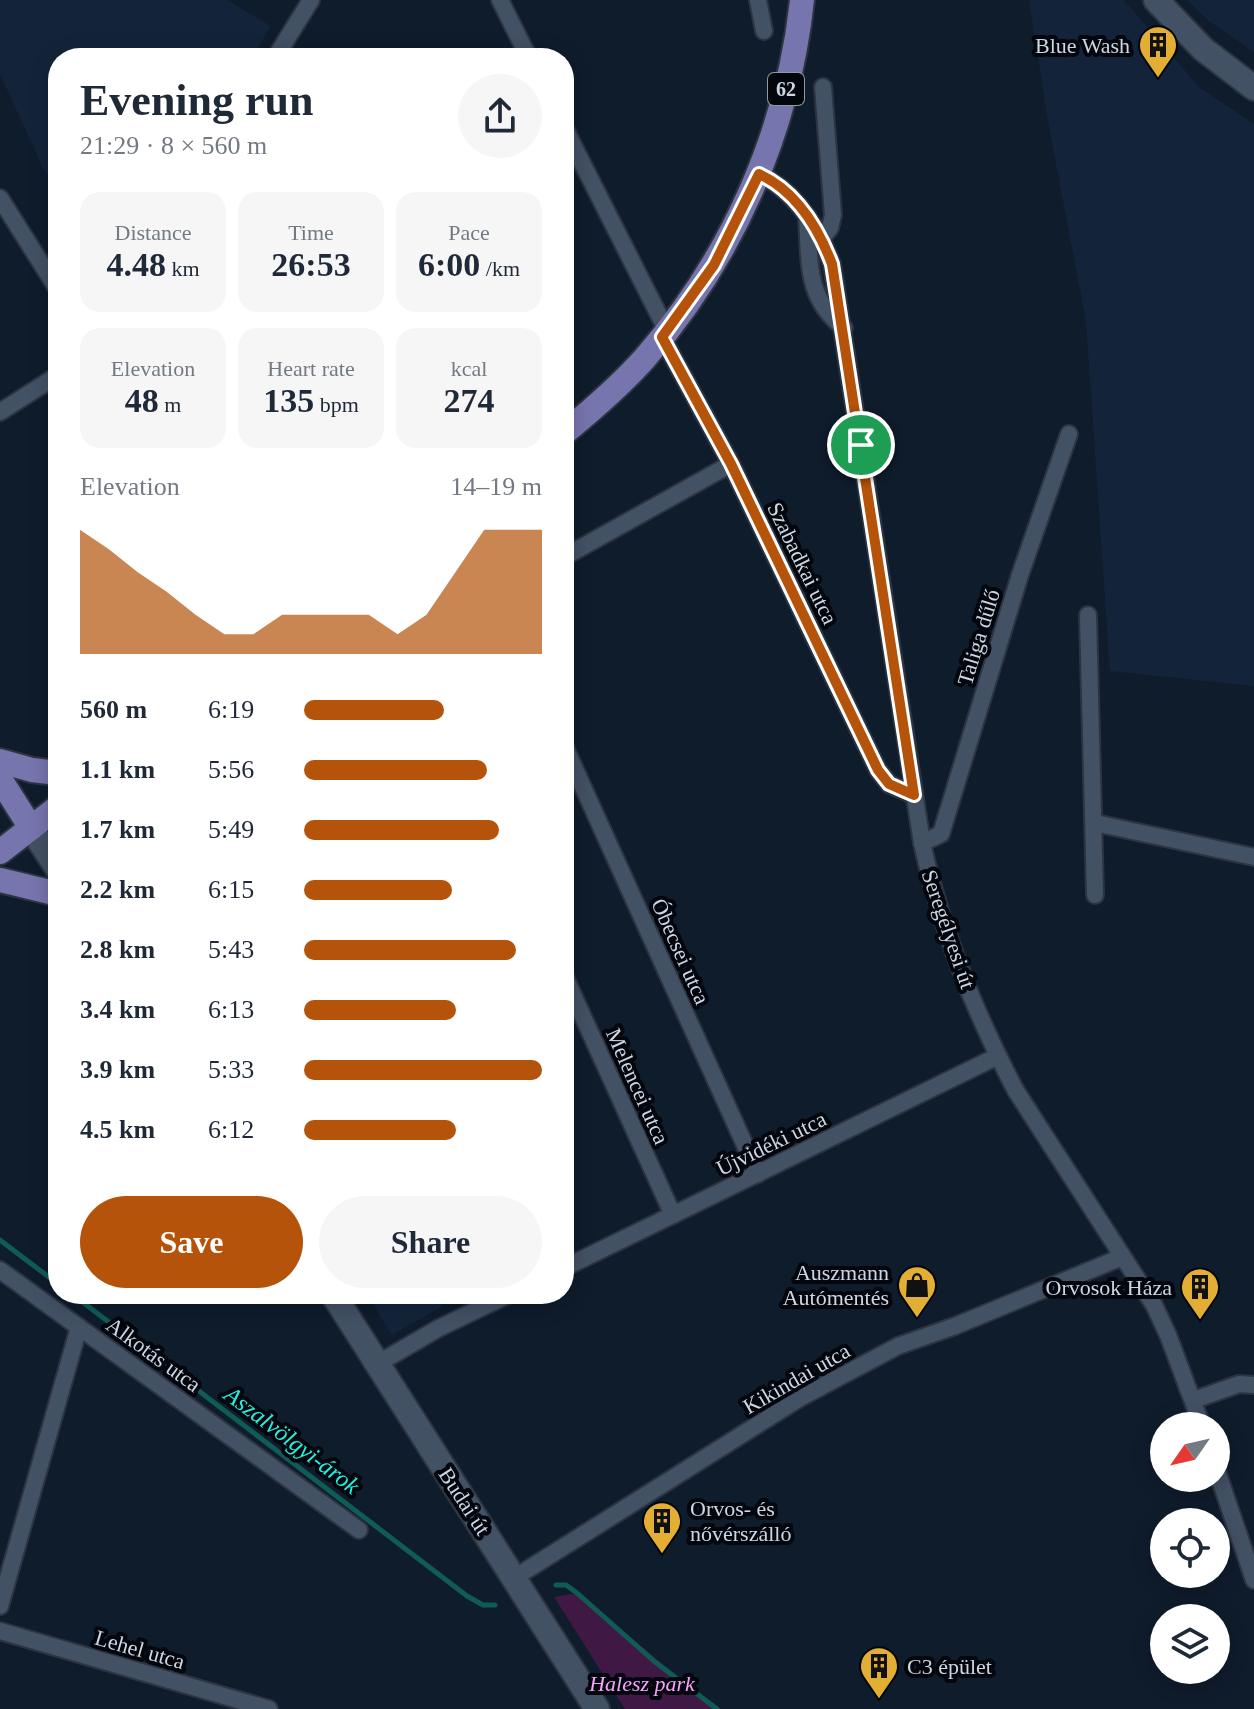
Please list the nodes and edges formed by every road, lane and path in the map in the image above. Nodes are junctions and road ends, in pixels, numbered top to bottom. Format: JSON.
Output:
{"nodes":[{"id":1,"x":311,"y":0,"type":"edge"},
{"id":2,"x":500,"y":0,"type":"edge"},
{"id":3,"x":758,"y":0,"type":"edge"},
{"id":4,"x":802,"y":0,"type":"edge"},
{"id":5,"x":1156,"y":0,"type":"edge"},
{"id":6,"x":764,"y":31,"type":"dead end"},
{"id":7,"x":281,"y":48,"type":"edge"},
{"id":8,"x":524,"y":48,"type":"edge"},
{"id":9,"x":823,"y":87,"type":"dead end"},
{"id":10,"x":1254,"y":88,"type":"edge"},
{"id":11,"x":574,"y":147,"type":"edge"},
{"id":12,"x":759,"y":174,"type":"junction"},
{"id":13,"x":0,"y":198,"type":"edge"},
{"id":14,"x":807,"y":215,"type":"junction"},
{"id":15,"x":822,"y":238,"type":"junction"},
{"id":16,"x":48,"y":274,"type":"edge"},
{"id":17,"x":844,"y":328,"type":"junction"},
{"id":18,"x":665,"y":334,"type":"junction"},
{"id":19,"x":48,"y":381,"type":"edge"},
{"id":20,"x":0,"y":412,"type":"edge"},
{"id":21,"x":574,"y":424,"type":"edge"},
{"id":22,"x":1069,"y":434,"type":"dead end"},
{"id":23,"x":731,"y":464,"type":"junction"},
{"id":24,"x":574,"y":551,"type":"edge"},
{"id":25,"x":1088,"y":615,"type":"dead end"},
{"id":26,"x":0,"y":761,"type":"edge"},
{"id":27,"x":574,"y":767,"type":"edge"},
{"id":28,"x":48,"y":772,"type":"edge"},
{"id":29,"x":0,"y":779,"type":"edge"},
{"id":30,"x":914,"y":795,"type":"junction"},
{"id":31,"x":48,"y":815,"type":"edge"},
{"id":32,"x":1095,"y":823,"type":"junction"},
{"id":33,"x":31,"y":828,"type":"junction"},
{"id":34,"x":922,"y":843,"type":"junction"},
{"id":35,"x":0,"y":852,"type":"edge"},
{"id":36,"x":48,"y":854,"type":"edge"},
{"id":37,"x":1254,"y":857,"type":"edge"},
{"id":38,"x":0,"y":880,"type":"edge"},
{"id":39,"x":48,"y":892,"type":"edge"},
{"id":40,"x":1095,"y":895,"type":"dead end"},
{"id":41,"x":574,"y":997,"type":"edge"},
{"id":42,"x":998,"y":1056,"type":"junction"},
{"id":43,"x":758,"y":1174,"type":"junction"},
{"id":44,"x":673,"y":1215,"type":"junction"},
{"id":45,"x":1122,"y":1257,"type":"junction"},
{"id":46,"x":574,"y":1263,"type":"edge"},
{"id":47,"x":0,"y":1270,"type":"edge"},
{"id":48,"x":339,"y":1304,"type":"edge"},
{"id":49,"x":489,"y":1304,"type":"edge"},
{"id":50,"x":79,"y":1327,"type":"junction"},
{"id":51,"x":377,"y":1364,"type":"junction"},
{"id":52,"x":1254,"y":1385,"type":"edge"},
{"id":53,"x":1194,"y":1400,"type":"junction"},
{"id":54,"x":1198,"y":1412,"type":"edge"},
{"id":55,"x":1224,"y":1492,"type":"edge"},
{"id":56,"x":359,"y":1530,"type":"dead end"},
{"id":57,"x":514,"y":1578,"type":"junction"},
{"id":58,"x":1254,"y":1580,"type":"edge"},
{"id":59,"x":0,"y":1606,"type":"edge"},
{"id":60,"x":0,"y":1631,"type":"edge"},
{"id":61,"x":269,"y":1709,"type":"edge"},
{"id":62,"x":597,"y":1709,"type":"edge"}],
"edges":[{"from":1,"to":7,"type":"street"},
{"from":2,"to":8,"type":"street"},
{"from":3,"to":6,"type":"street"},
{"from":4,"to":12,"type":"main road","number":"62"},
{"from":5,"to":10,"type":"main road"},
{"from":9,"to":15,"type":"street"},
{"from":11,"to":18,"type":"street","name":"Szabadkai utca"},
{"from":12,"to":14,"type":"street","name":"Seregélyesi út"},
{"from":12,"to":18,"type":"main road","number":"62"},
{"from":13,"to":16,"type":"street"},
{"from":14,"to":15,"type":"street","name":"Seregélyesi út"},
{"from":14,"to":17,"type":"street"},
{"from":15,"to":17,"type":"street","name":"Seregélyesi út"},
{"from":17,"to":30,"type":"street","name":"Seregélyesi út"},
{"from":18,"to":21,"type":"main road","number":"62"},
{"from":18,"to":23,"type":"street","name":"Szabadkai utca"},
{"from":19,"to":20,"type":"street"},
{"from":22,"to":34,"type":"street","name":"Taliga dűlő"},
{"from":23,"to":24,"type":"street"},
{"from":23,"to":30,"type":"street","name":"Szabadkai utca"},
{"from":25,"to":32,"type":"street"},
{"from":26,"to":28,"type":"main road"},
{"from":27,"to":43,"type":"street","name":"Óbecsei utca"},
{"from":29,"to":33,"type":"main road"},
{"from":30,"to":34,"type":"street","name":"Seregélyesi út"},
{"from":31,"to":33,"type":"main road"},
{"from":32,"to":37,"type":"street"},
{"from":32,"to":40,"type":"street"},
{"from":33,"to":35,"type":"main road"},
{"from":33,"to":36,"type":"main road"},
{"from":34,"to":42,"type":"street","name":"Seregélyesi út"},
{"from":38,"to":39,"type":"main road"},
{"from":41,"to":44,"type":"street","name":"Melencei utca"},
{"from":42,"to":43,"type":"street","name":"Újvidéki utca"},
{"from":42,"to":45,"type":"street","name":"Seregélyesi út"},
{"from":43,"to":44,"type":"street","name":"Újvidéki utca"},
{"from":44,"to":46,"type":"street","name":"Újvidéki utca"},
{"from":45,"to":53,"type":"street","name":"Seregélyesi út"},
{"from":45,"to":57,"type":"street","name":"Kikindai utca"},
{"from":47,"to":50,"type":"street","name":"Alkotás utca"},
{"from":48,"to":51,"type":"main road","name":"Budai út"},
{"from":49,"to":51,"type":"street"},
{"from":50,"to":56,"type":"street","name":"Alkotás utca"},
{"from":50,"to":59,"type":"street","name":"Alkotás utca"},
{"from":51,"to":57,"type":"main road","name":"Budai út"},
{"from":52,"to":53,"type":"street"},
{"from":53,"to":54,"type":"street","name":"Seregélyesi út"},
{"from":55,"to":58,"type":"street"},
{"from":57,"to":62,"type":"main road","name":"Budai út"},
{"from":60,"to":61,"type":"street","name":"Lehel utca"}]}
